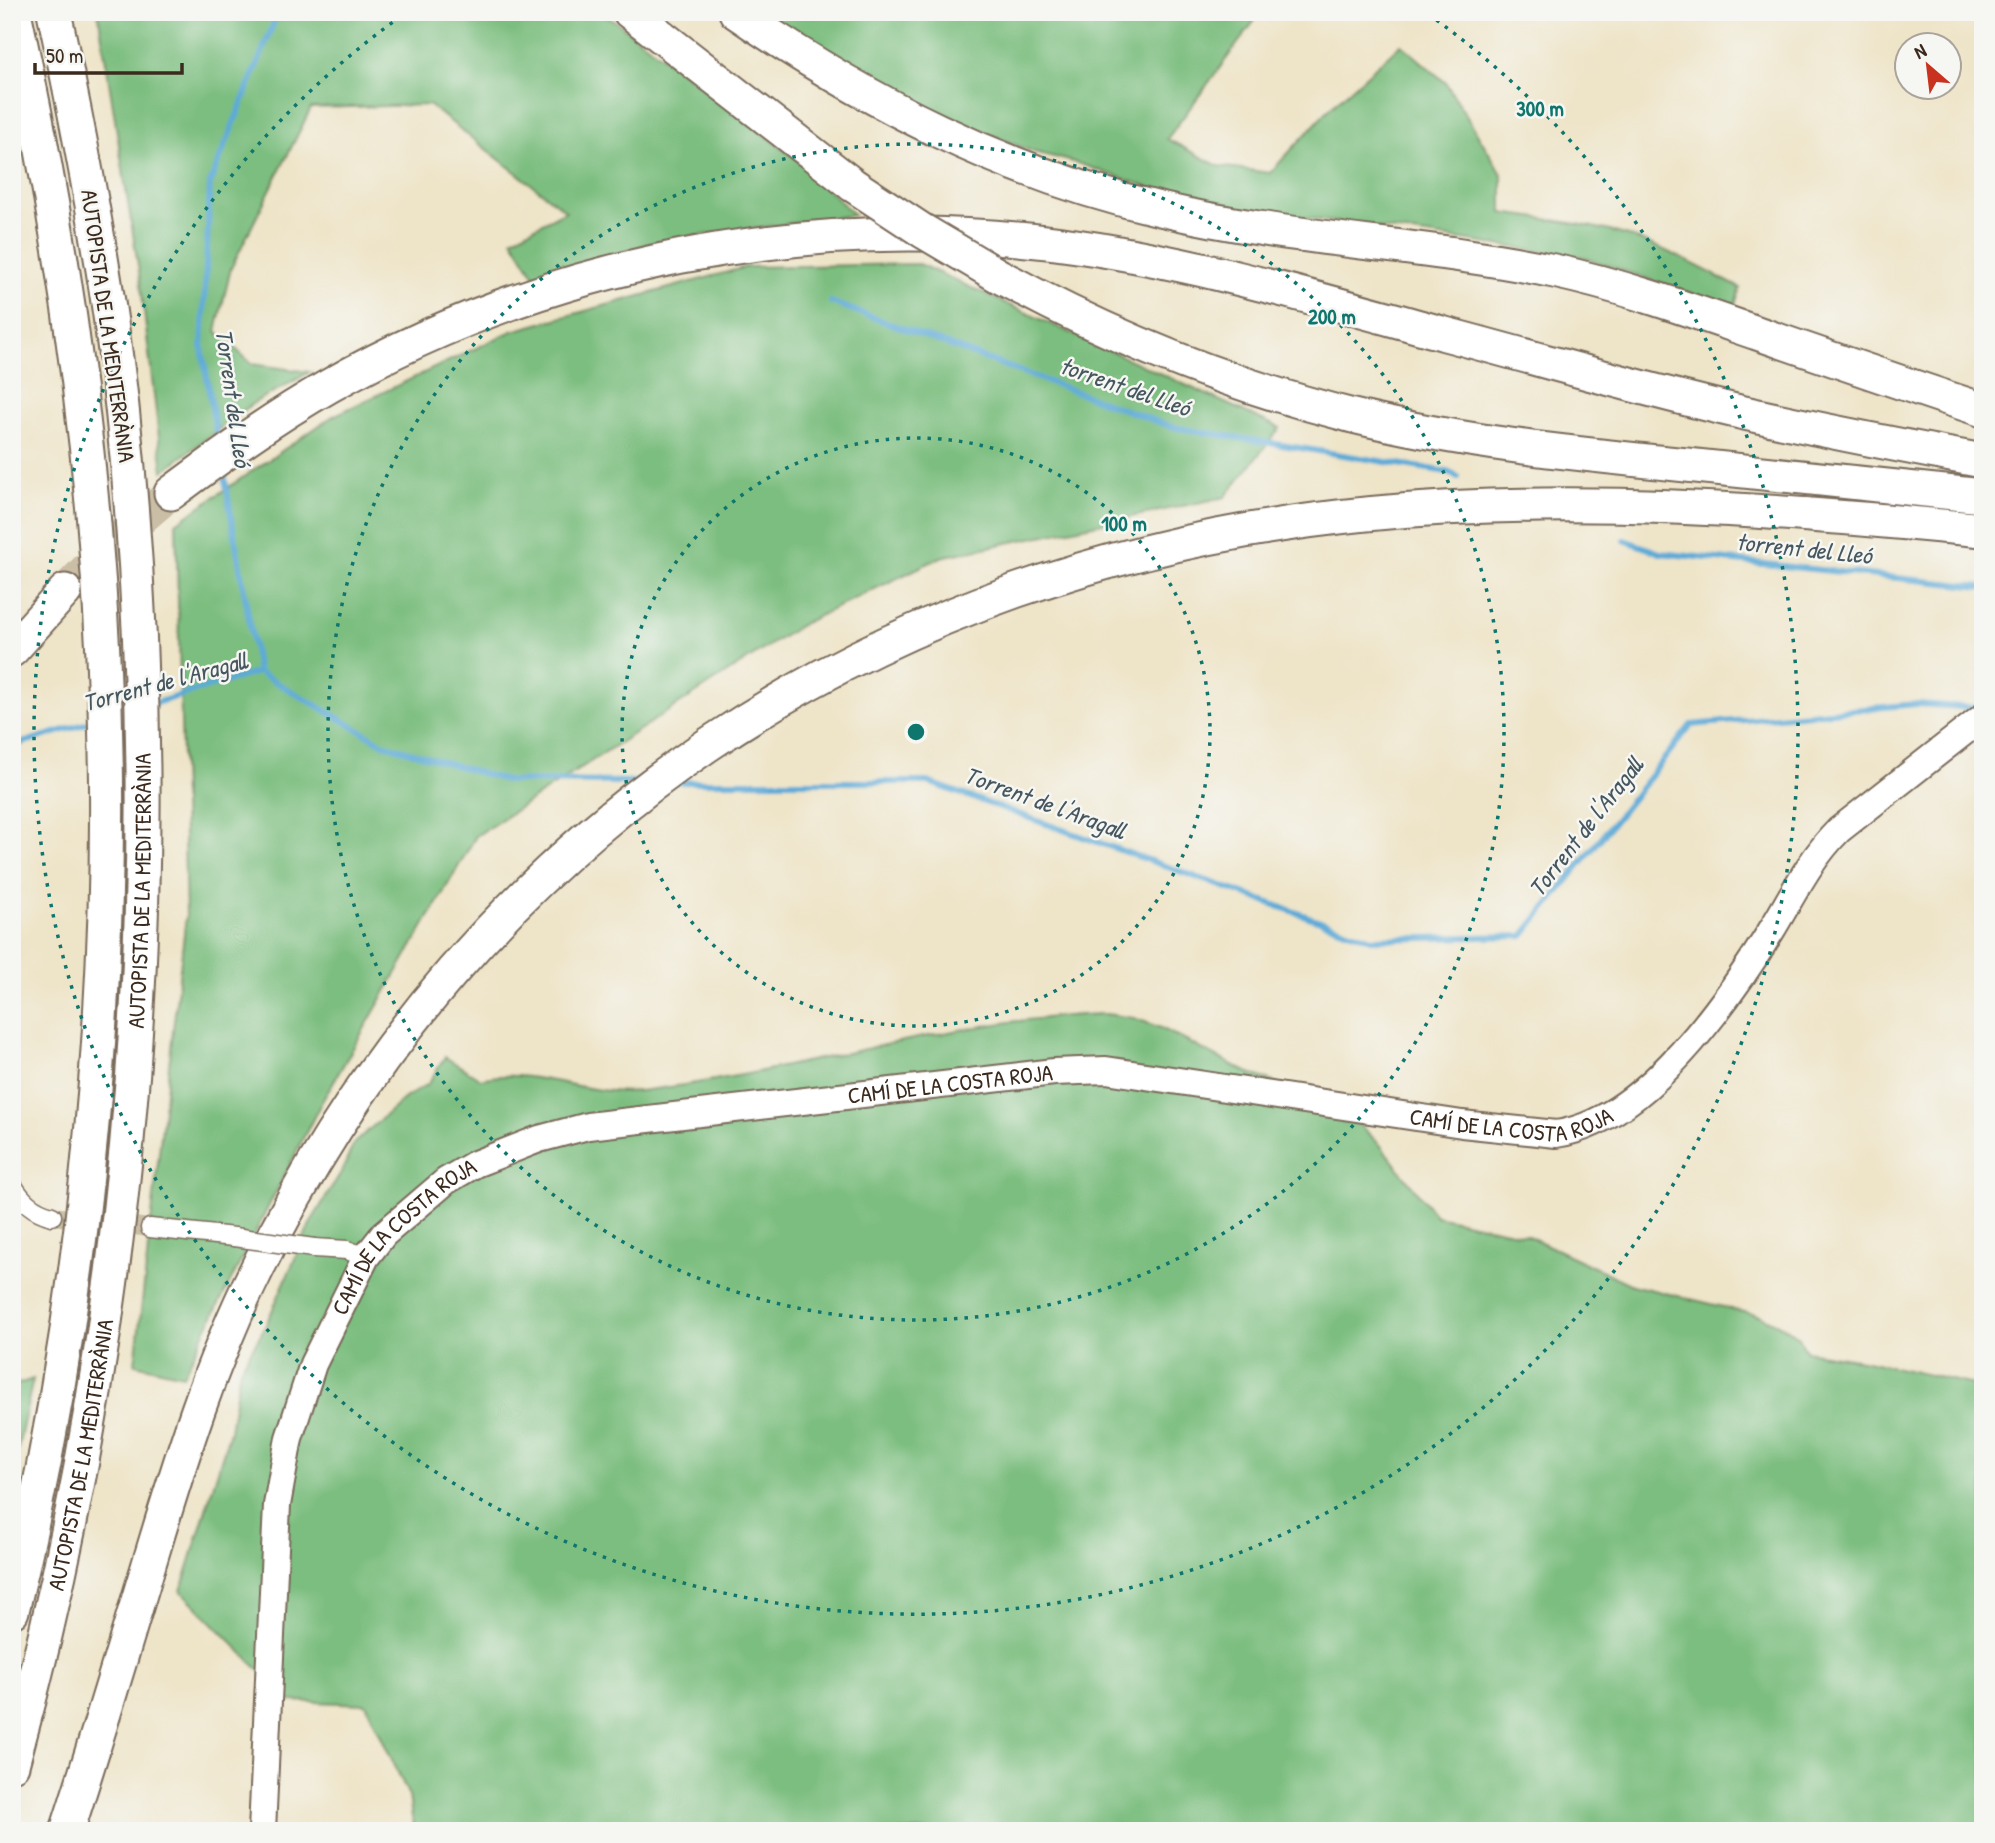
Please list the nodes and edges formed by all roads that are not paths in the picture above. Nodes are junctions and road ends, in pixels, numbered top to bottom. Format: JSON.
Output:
{"nodes":[{"id":1,"x":14,"y":12,"type":"edge"},
{"id":2,"x":54,"y":12,"type":"edge"},
{"id":3,"x":630,"y":12,"type":"edge"},
{"id":4,"x":736,"y":12,"type":"edge"},
{"id":5,"x":1983,"y":410,"type":"edge"},
{"id":6,"x":1983,"y":461,"type":"edge"},
{"id":7,"x":171,"y":493,"type":"tunnel mouth"},
{"id":8,"x":1983,"y":496,"type":"edge"},
{"id":9,"x":1983,"y":530,"type":"edge"},
{"id":10,"x":65,"y":591,"type":"tunnel mouth"},
{"id":11,"x":12,"y":650,"type":"edge"},
{"id":12,"x":1983,"y":717,"type":"edge"},
{"id":13,"x":12,"y":1184,"type":"edge"},
{"id":14,"x":52,"y":1216,"type":"tunnel mouth"},
{"id":15,"x":150,"y":1228,"type":"tunnel mouth"},
{"id":16,"x":366,"y":1257,"type":"junction"},
{"id":17,"x":12,"y":1611,"type":"edge"},
{"id":18,"x":12,"y":1765,"type":"edge"},
{"id":19,"x":67,"y":1831,"type":"edge"},
{"id":20,"x":262,"y":1831,"type":"edge"}],
"edges":[{"from":1,"to":17,"type":"highway","name":"AUTOPISTA DE LA MEDITERRÀNIA"},
{"from":2,"to":18,"type":"highway","name":"AUTOPISTA DE LA MEDITERRÀNIA"},
{"from":3,"to":8,"type":"highway","bridge":true},
{"from":4,"to":5,"type":"highway"},
{"from":6,"to":7,"type":"highway"},
{"from":9,"to":19,"type":"highway"},
{"from":10,"to":11,"type":"highway"},
{"from":12,"to":16,"type":"street","name":"CAMÍ DE LA COSTA ROJA"},
{"from":13,"to":14,"type":"street"},
{"from":15,"to":16,"type":"street","bridge":true},
{"from":16,"to":20,"type":"street","name":"CAMÍ DE LA COSTA ROJA"}]}
